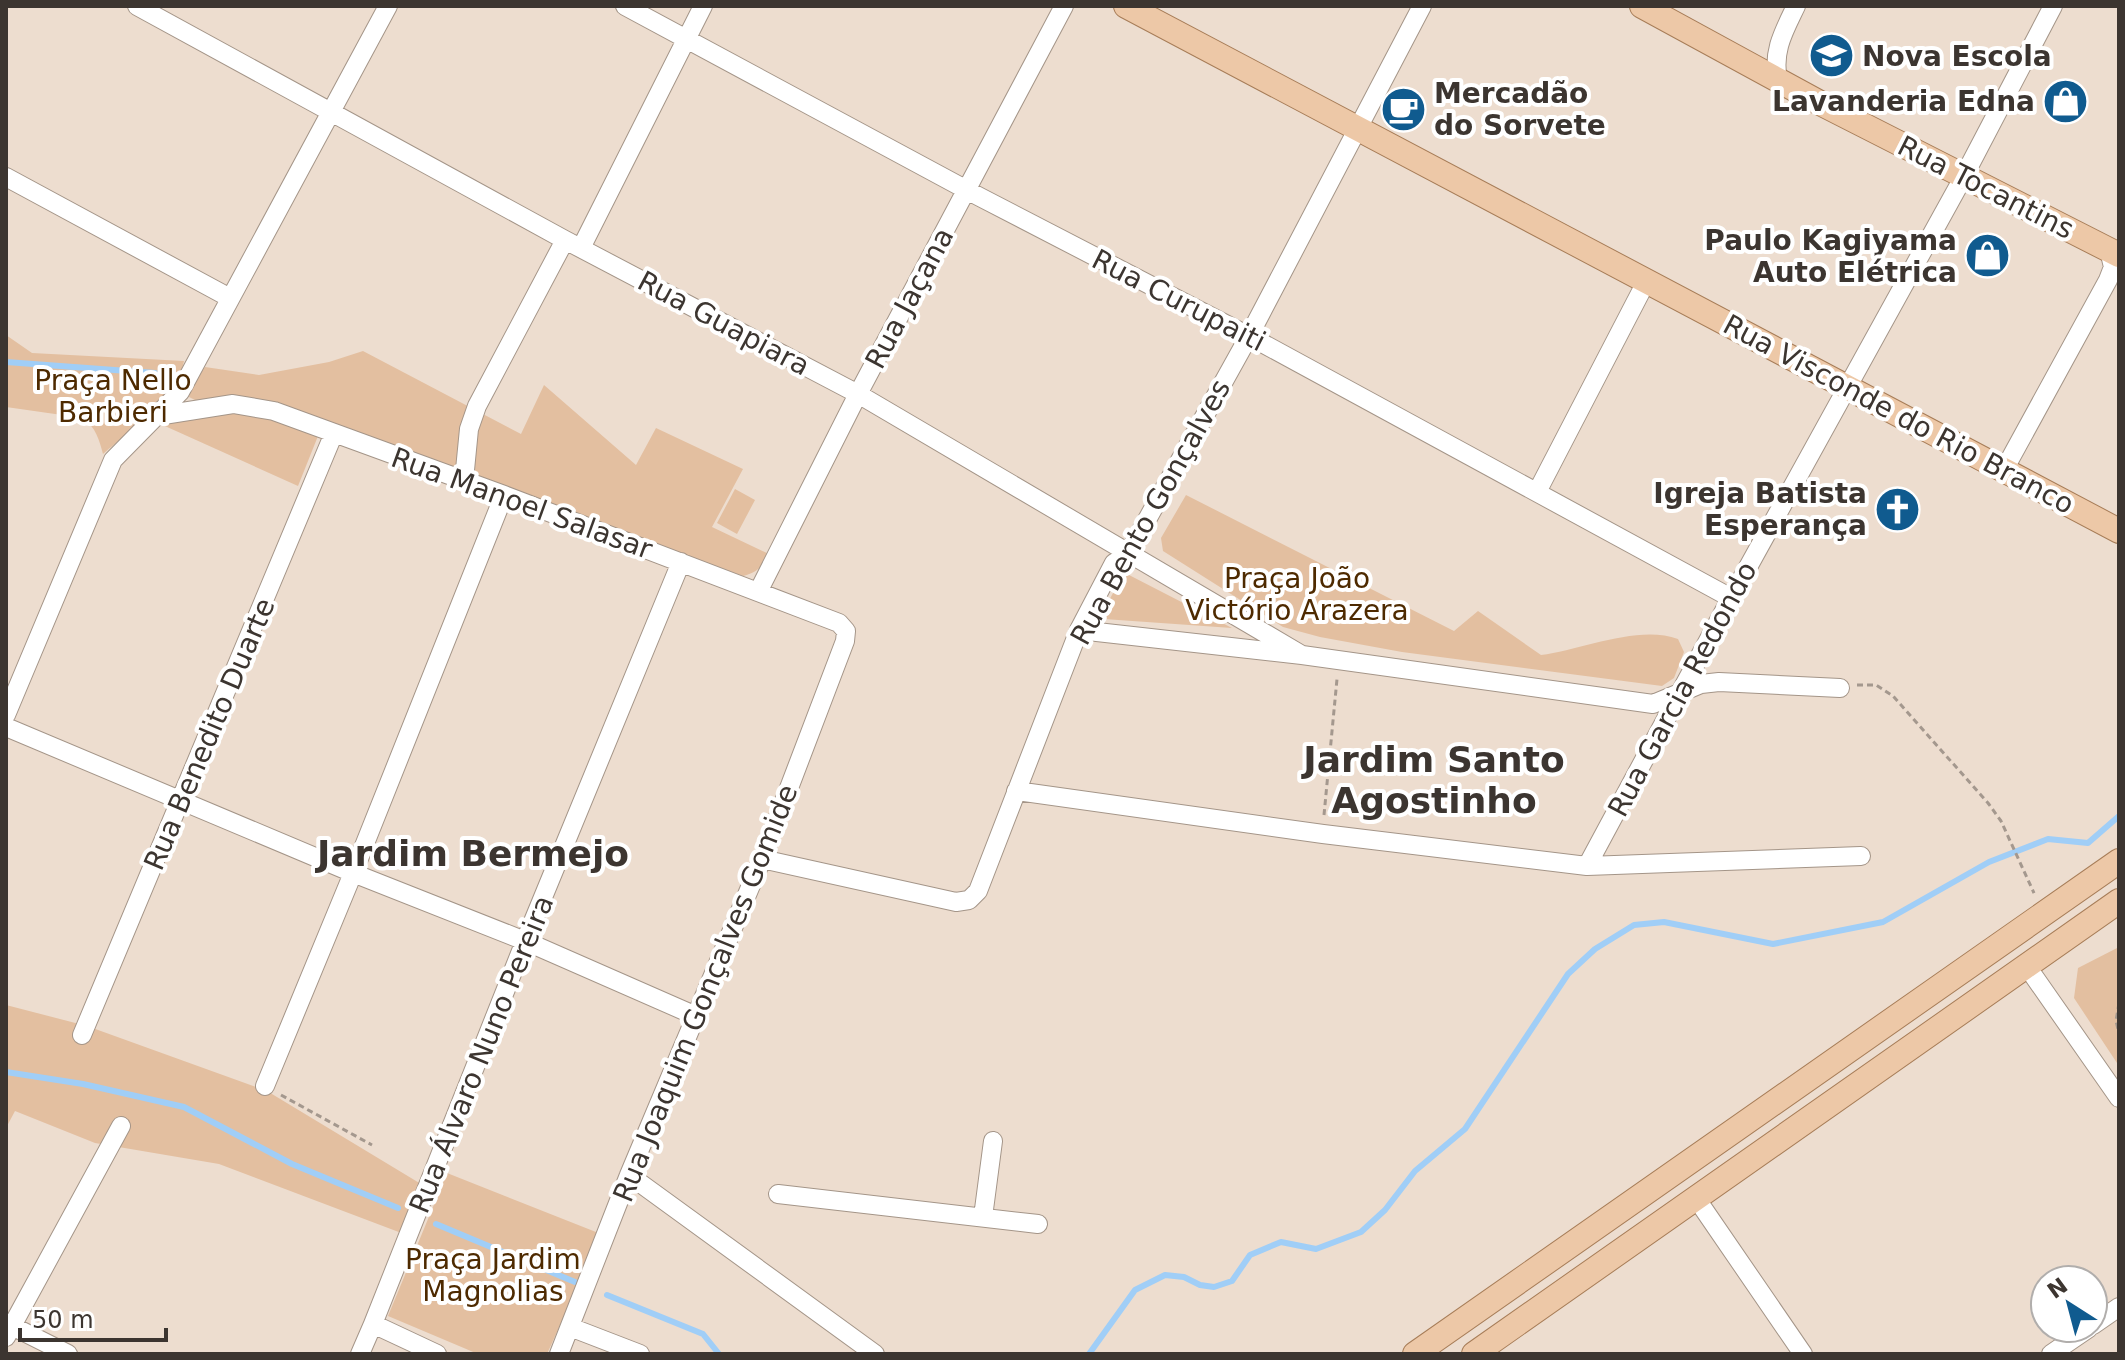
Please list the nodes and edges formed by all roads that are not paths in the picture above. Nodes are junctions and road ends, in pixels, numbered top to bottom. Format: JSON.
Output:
{"nodes":[{"id":1,"x":137,"y":6,"type":"edge"},
{"id":2,"x":388,"y":6,"type":"edge"},
{"id":3,"x":625,"y":6,"type":"edge"},
{"id":4,"x":703,"y":6,"type":"edge"},
{"id":5,"x":1064,"y":6,"type":"edge"},
{"id":6,"x":1126,"y":6,"type":"edge"},
{"id":7,"x":1422,"y":6,"type":"edge"},
{"id":8,"x":1642,"y":6,"type":"edge"},
{"id":9,"x":1796,"y":6,"type":"edge"},
{"id":10,"x":2053,"y":6,"type":"edge"},
{"id":11,"x":685,"y":39,"type":"junction"},
{"id":12,"x":1778,"y":80,"type":"junction"},
{"id":13,"x":330,"y":113,"type":"junction"},
{"id":14,"x":1356,"y":128,"type":"junction"},
{"id":15,"x":1964,"y":176,"type":"junction"},
{"id":16,"x":6,"y":177,"type":"edge"},
{"id":17,"x":967,"y":191,"type":"junction"},
{"id":18,"x":573,"y":244,"type":"junction"},
{"id":19,"x":2114,"y":252,"type":"edge"},
{"id":20,"x":1647,"y":280,"type":"junction"},
{"id":21,"x":230,"y":298,"type":"junction"},
{"id":22,"x":1249,"y":336,"type":"junction"},
{"id":23,"x":1848,"y":386,"type":"junction"},
{"id":24,"x":180,"y":392,"type":"junction"},
{"id":25,"x":858,"y":394,"type":"junction"},
{"id":26,"x":190,"y":411,"type":"junction"},
{"id":27,"x":157,"y":416,"type":"junction"},
{"id":28,"x":334,"y":433,"type":"junction"},
{"id":29,"x":2004,"y":470,"type":"junction"},
{"id":30,"x":464,"y":480,"type":"junction"},
{"id":31,"x":1537,"y":492,"type":"junction"},
{"id":32,"x":504,"y":495,"type":"junction"},
{"id":33,"x":2119,"y":531,"type":"edge"},
{"id":34,"x":1128,"y":554,"type":"junction"},
{"id":35,"x":681,"y":562,"type":"junction"},
{"id":36,"x":758,"y":592,"type":"junction"},
{"id":37,"x":1731,"y":598,"type":"junction"},
{"id":38,"x":1079,"y":630,"type":"junction"},
{"id":39,"x":846,"y":631,"type":"joint"},
{"id":40,"x":1302,"y":655,"type":"junction"},
{"id":41,"x":1840,"y":688,"type":"road end"},
{"id":42,"x":1680,"y":693,"type":"junction"},
{"id":43,"x":6,"y":715,"type":"edge"},
{"id":44,"x":6,"y":727,"type":"edge"},
{"id":45,"x":1016,"y":791,"type":"junction"},
{"id":46,"x":181,"y":801,"type":"junction"},
{"id":47,"x":1861,"y":856,"type":"dead end"},
{"id":48,"x":762,"y":859,"type":"junction"},
{"id":49,"x":2119,"y":861,"type":"edge"},
{"id":50,"x":1587,"y":866,"type":"junction"},
{"id":51,"x":353,"y":873,"type":"junction"},
{"id":52,"x":2119,"y":901,"type":"edge"},
{"id":53,"x":525,"y":941,"type":"junction"},
{"id":54,"x":2026,"y":965,"type":"junction"},
{"id":55,"x":696,"y":1016,"type":"junction"},
{"id":56,"x":82,"y":1035,"type":"dead end"},
{"id":57,"x":265,"y":1086,"type":"road end"},
{"id":58,"x":2119,"y":1098,"type":"edge"},
{"id":59,"x":121,"y":1126,"type":"dead end"},
{"id":60,"x":993,"y":1141,"type":"dead end"},
{"id":61,"x":629,"y":1175,"type":"junction"},
{"id":62,"x":778,"y":1194,"type":"dead end"},
{"id":63,"x":1696,"y":1198,"type":"junction"},
{"id":64,"x":983,"y":1217,"type":"junction"},
{"id":65,"x":1038,"y":1224,"type":"dead end"},
{"id":66,"x":373,"y":1324,"type":"junction"},
{"id":67,"x":570,"y":1327,"type":"junction"},
{"id":68,"x":8,"y":1328,"type":"edge"},
{"id":69,"x":68,"y":1354,"type":"edge"},
{"id":70,"x":360,"y":1354,"type":"edge"},
{"id":71,"x":437,"y":1354,"type":"edge"},
{"id":72,"x":559,"y":1354,"type":"edge"},
{"id":73,"x":640,"y":1354,"type":"edge"},
{"id":74,"x":875,"y":1354,"type":"edge"},
{"id":75,"x":1415,"y":1354,"type":"edge"},
{"id":76,"x":1474,"y":1354,"type":"edge"},
{"id":77,"x":1803,"y":1354,"type":"edge"}],
"edges":[{"from":1,"to":13,"type":"street","name":"Rua Guapiara"},
{"from":2,"to":13,"type":"street"},
{"from":3,"to":11,"type":"street","name":"Rua Curupaiti"},
{"from":4,"to":11,"type":"street"},
{"from":5,"to":17,"type":"street","name":"Rua Jaçana"},
{"from":6,"to":14,"type":"main road","name":"Rua Visconde do Rio Branco"},
{"from":7,"to":14,"type":"street","name":"Rua Bento Gonçalves"},
{"from":8,"to":12,"type":"main road","name":"Rua Tocantins"},
{"from":9,"to":12,"type":"street"},
{"from":10,"to":15,"type":"street","name":"Rua Garcia Redondo"},
{"from":11,"to":17,"type":"street","name":"Rua Curupaiti"},
{"from":11,"to":18,"type":"street"},
{"from":12,"to":15,"type":"main road","name":"Rua Tocantins"},
{"from":13,"to":18,"type":"street","name":"Rua Guapiara"},
{"from":13,"to":21,"type":"street"},
{"from":14,"to":20,"type":"main road","name":"Rua Visconde do Rio Branco"},
{"from":14,"to":22,"type":"street","name":"Rua Bento Gonçalves"},
{"from":15,"to":19,"type":"main road","name":"Rua Tocantins"},
{"from":15,"to":23,"type":"street","name":"Rua Garcia Redondo"},
{"from":16,"to":21,"type":"street"},
{"from":17,"to":22,"type":"street","name":"Rua Curupaiti"},
{"from":17,"to":25,"type":"street","name":"Rua Jaçana"},
{"from":18,"to":25,"type":"street","name":"Rua Guapiara"},
{"from":18,"to":30,"type":"street"},
{"from":19,"to":29,"type":"street"},
{"from":20,"to":23,"type":"main road","name":"Rua Visconde do Rio Branco"},
{"from":20,"to":31,"type":"street"},
{"from":21,"to":24,"type":"street"},
{"from":22,"to":31,"type":"street","name":"Rua Curupaiti"},
{"from":22,"to":34,"type":"street","name":"Rua Bento Gonçalves"},
{"from":23,"to":29,"type":"main road","name":"Rua Visconde do Rio Branco"},
{"from":23,"to":37,"type":"street","name":"Rua Garcia Redondo"},
{"from":24,"to":26,"type":"street"},
{"from":24,"to":27,"type":"street"},
{"from":25,"to":34,"type":"street","name":"Rua Guapiara"},
{"from":25,"to":36,"type":"street","name":"Rua Jaçana"},
{"from":26,"to":27,"type":"street","name":"Rua Manoel Salasar"},
{"from":26,"to":28,"type":"street","name":"Rua Manoel Salasar"},
{"from":27,"to":43,"type":"street"},
{"from":28,"to":30,"type":"street","name":"Rua Manoel Salasar"},
{"from":28,"to":46,"type":"street","name":"Rua Benedito Duarte"},
{"from":29,"to":33,"type":"main road","name":"Rua Visconde do Rio Branco"},
{"from":30,"to":32,"type":"street","name":"Rua Manoel Salasar"},
{"from":31,"to":37,"type":"street","name":"Rua Curupaiti"},
{"from":32,"to":35,"type":"street","name":"Rua Manoel Salasar"},
{"from":32,"to":51,"type":"street"},
{"from":34,"to":38,"type":"street","name":"Rua Bento Gonçalves"},
{"from":34,"to":40,"type":"street","name":"Rua Guapiara"},
{"from":35,"to":36,"type":"street","name":"Rua Manoel Salasar"},
{"from":35,"to":53,"type":"street","name":"Rua Álvaro Nuno Pereira"},
{"from":36,"to":39,"type":"street","name":"Rua Manoel Salasar"},
{"from":37,"to":42,"type":"street","name":"Rua Garcia Redondo"},
{"from":38,"to":40,"type":"street"},
{"from":38,"to":45,"type":"street","name":"Rua Bento Gonçalves"},
{"from":39,"to":48,"type":"street","name":"Rua Joaquim Gonçalves Gomide"},
{"from":40,"to":42,"type":"street"},
{"from":41,"to":42,"type":"street"},
{"from":42,"to":50,"type":"street","name":"Rua Garcia Redondo"},
{"from":44,"to":46,"type":"street"},
{"from":45,"to":48,"type":"street","name":"Rua Bento Gonçalves"},
{"from":45,"to":50,"type":"street"},
{"from":46,"to":51,"type":"street"},
{"from":46,"to":56,"type":"street","name":"Rua Benedito Duarte"},
{"from":47,"to":50,"type":"street"},
{"from":48,"to":55,"type":"street","name":"Rua Joaquim Gonçalves Gomide"},
{"from":49,"to":75,"type":"main road"},
{"from":51,"to":53,"type":"street"},
{"from":51,"to":57,"type":"street"},
{"from":52,"to":54,"type":"main road"},
{"from":53,"to":55,"type":"street"},
{"from":53,"to":66,"type":"street","name":"Rua Álvaro Nuno Pereira"},
{"from":54,"to":58,"type":"street"},
{"from":54,"to":63,"type":"main road"},
{"from":55,"to":61,"type":"street","name":"Rua Joaquim Gonçalves Gomide"},
{"from":59,"to":68,"type":"street"},
{"from":60,"to":64,"type":"street"},
{"from":61,"to":67,"type":"street","name":"Rua Joaquim Gonçalves Gomide"},
{"from":61,"to":74,"type":"street"},
{"from":62,"to":64,"type":"street"},
{"from":63,"to":76,"type":"main road"},
{"from":63,"to":77,"type":"street"},
{"from":64,"to":65,"type":"street"},
{"from":66,"to":70,"type":"street","name":"Rua Álvaro Nuno Pereira"},
{"from":66,"to":71,"type":"street"},
{"from":67,"to":72,"type":"street","name":"Rua Joaquim Gonçalves Gomide"},
{"from":67,"to":73,"type":"street"},
{"from":68,"to":69,"type":"street"}]}
